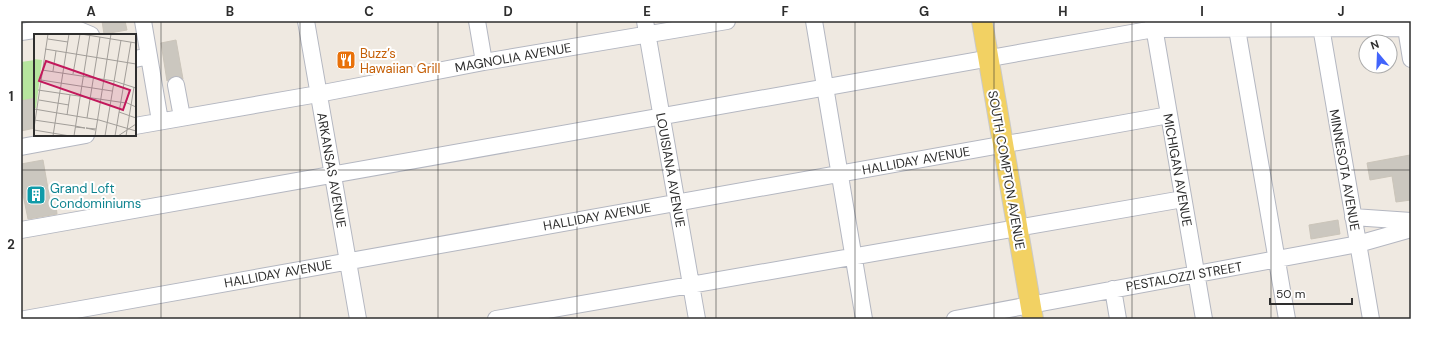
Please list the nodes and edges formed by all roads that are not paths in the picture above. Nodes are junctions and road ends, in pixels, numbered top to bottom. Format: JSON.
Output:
{"nodes":[{"id":1,"x":306,"y":21,"type":"edge"},
{"id":2,"x":477,"y":21,"type":"edge"},
{"id":3,"x":727,"y":21,"type":"edge"},
{"id":4,"x":814,"y":21,"type":"edge"},
{"id":5,"x":982,"y":21,"type":"edge"},
{"id":6,"x":1320,"y":24,"type":"edge"},
{"id":7,"x":1153,"y":25,"type":"edge"},
{"id":8,"x":646,"y":28,"type":"edge"},
{"id":9,"x":1408,"y":28,"type":"edge"},
{"id":10,"x":1237,"y":29,"type":"junction"},
{"id":11,"x":141,"y":30,"type":"edge"},
{"id":12,"x":21,"y":32,"type":"edge"},
{"id":13,"x":89,"y":34,"type":"edge"},
{"id":14,"x":142,"y":58,"type":"edge"},
{"id":15,"x":988,"y":59,"type":"junction"},
{"id":16,"x":1411,"y":59,"type":"edge"},
{"id":17,"x":484,"y":62,"type":"junction"},
{"id":18,"x":176,"y":85,"type":"dead end"},
{"id":19,"x":825,"y":88,"type":"junction"},
{"id":20,"x":318,"y":94,"type":"junction"},
{"id":21,"x":1169,"y":115,"type":"junction"},
{"id":22,"x":182,"y":117,"type":"junction"},
{"id":23,"x":662,"y":117,"type":"junction"},
{"id":24,"x":160,"y":121,"type":"junction"},
{"id":25,"x":136,"y":126,"type":"edge"},
{"id":26,"x":81,"y":136,"type":"edge"},
{"id":27,"x":1003,"y":144,"type":"junction"},
{"id":28,"x":21,"y":147,"type":"edge"},
{"id":29,"x":839,"y":174,"type":"junction"},
{"id":30,"x":333,"y":175,"type":"junction"},
{"id":31,"x":1183,"y":199,"type":"junction"},
{"id":32,"x":676,"y":202,"type":"junction"},
{"id":33,"x":1353,"y":216,"type":"junction"},
{"id":34,"x":1411,"y":221,"type":"edge"},
{"id":35,"x":1017,"y":227,"type":"junction"},
{"id":36,"x":1411,"y":229,"type":"edge"},
{"id":37,"x":21,"y":230,"type":"edge"},
{"id":38,"x":1358,"y":244,"type":"junction"},
{"id":39,"x":853,"y":258,"type":"junction"},
{"id":40,"x":1277,"y":259,"type":"junction"},
{"id":41,"x":347,"y":260,"type":"junction"},
{"id":42,"x":1196,"y":274,"type":"junction"},
{"id":43,"x":691,"y":286,"type":"junction"},
{"id":44,"x":1113,"y":289,"type":"junction"},
{"id":45,"x":1031,"y":311,"type":"edge"},
{"id":46,"x":25,"y":319,"type":"edge"},
{"id":47,"x":358,"y":319,"type":"edge"},
{"id":48,"x":496,"y":319,"type":"edge"},
{"id":49,"x":697,"y":319,"type":"edge"},
{"id":50,"x":864,"y":319,"type":"edge"},
{"id":51,"x":955,"y":319,"type":"edge"},
{"id":52,"x":1118,"y":319,"type":"edge"},
{"id":53,"x":1204,"y":319,"type":"edge"},
{"id":54,"x":1287,"y":319,"type":"edge"},
{"id":55,"x":1371,"y":319,"type":"edge"}],
"edges":[{"from":1,"to":20,"type":"street","name":"ARKANSAS AVENUE"},
{"from":2,"to":17,"type":"street"},
{"from":3,"to":8,"type":"street","name":"MAGNOLIA AVENUE"},
{"from":4,"to":19,"type":"street"},
{"from":5,"to":15,"type":"main road","name":"SOUTH COMPTON AVENUE"},
{"from":6,"to":9,"type":"street"},
{"from":6,"to":10,"type":"street"},
{"from":6,"to":33,"type":"street","name":"MINNESOTA AVENUE"},
{"from":7,"to":10,"type":"street"},
{"from":7,"to":15,"type":"street"},
{"from":7,"to":21,"type":"street","name":"MICHIGAN AVENUE"},
{"from":8,"to":17,"type":"street","name":"MAGNOLIA AVENUE"},
{"from":8,"to":23,"type":"street","name":"LOUISIANA AVENUE"},
{"from":9,"to":16,"type":"street"},
{"from":10,"to":40,"type":"street"},
{"from":11,"to":14,"type":"street"},
{"from":12,"to":13,"type":"street"},
{"from":14,"to":24,"type":"street"},
{"from":15,"to":19,"type":"street"},
{"from":15,"to":27,"type":"main road","name":"SOUTH COMPTON AVENUE"},
{"from":17,"to":20,"type":"street","name":"MAGNOLIA AVENUE"},
{"from":18,"to":22,"type":"street"},
{"from":19,"to":23,"type":"street"},
{"from":19,"to":29,"type":"street"},
{"from":20,"to":22,"type":"street","name":"MAGNOLIA AVENUE"},
{"from":20,"to":30,"type":"street","name":"ARKANSAS AVENUE"},
{"from":21,"to":27,"type":"street","name":"HALLIDAY AVENUE"},
{"from":21,"to":31,"type":"street","name":"MICHIGAN AVENUE"},
{"from":22,"to":24,"type":"street","name":"MAGNOLIA AVENUE"},
{"from":23,"to":30,"type":"street"},
{"from":23,"to":32,"type":"street","name":"LOUISIANA AVENUE"},
{"from":24,"to":25,"type":"street","name":"MAGNOLIA AVENUE"},
{"from":26,"to":28,"type":"street"},
{"from":27,"to":29,"type":"street","name":"HALLIDAY AVENUE"},
{"from":27,"to":35,"type":"main road","name":"SOUTH COMPTON AVENUE"},
{"from":29,"to":32,"type":"street","name":"HALLIDAY AVENUE"},
{"from":29,"to":39,"type":"street"},
{"from":30,"to":37,"type":"street"},
{"from":30,"to":41,"type":"street","name":"ARKANSAS AVENUE"},
{"from":31,"to":35,"type":"street"},
{"from":31,"to":42,"type":"street","name":"MICHIGAN AVENUE"},
{"from":32,"to":41,"type":"street","name":"HALLIDAY AVENUE"},
{"from":32,"to":43,"type":"street","name":"LOUISIANA AVENUE"},
{"from":33,"to":34,"type":"street"},
{"from":33,"to":38,"type":"street","name":"MINNESOTA AVENUE"},
{"from":35,"to":39,"type":"street"},
{"from":35,"to":45,"type":"main road","name":"SOUTH COMPTON AVENUE"},
{"from":36,"to":38,"type":"street","name":"PESTALOZZI STREET"},
{"from":38,"to":40,"type":"street","name":"PESTALOZZI STREET"},
{"from":38,"to":55,"type":"street","name":"MINNESOTA AVENUE"},
{"from":39,"to":43,"type":"street"},
{"from":39,"to":50,"type":"street"},
{"from":40,"to":42,"type":"street","name":"PESTALOZZI STREET"},
{"from":40,"to":54,"type":"street"},
{"from":41,"to":46,"type":"street","name":"HALLIDAY AVENUE"},
{"from":41,"to":47,"type":"street","name":"ARKANSAS AVENUE"},
{"from":42,"to":44,"type":"street","name":"PESTALOZZI STREET"},
{"from":42,"to":53,"type":"street","name":"MICHIGAN AVENUE"},
{"from":43,"to":48,"type":"street"},
{"from":43,"to":49,"type":"street","name":"LOUISIANA AVENUE"},
{"from":44,"to":45,"type":"street","name":"PESTALOZZI STREET"},
{"from":44,"to":52,"type":"street"},
{"from":45,"to":51,"type":"street","name":"PESTALOZZI STREET"}]}
